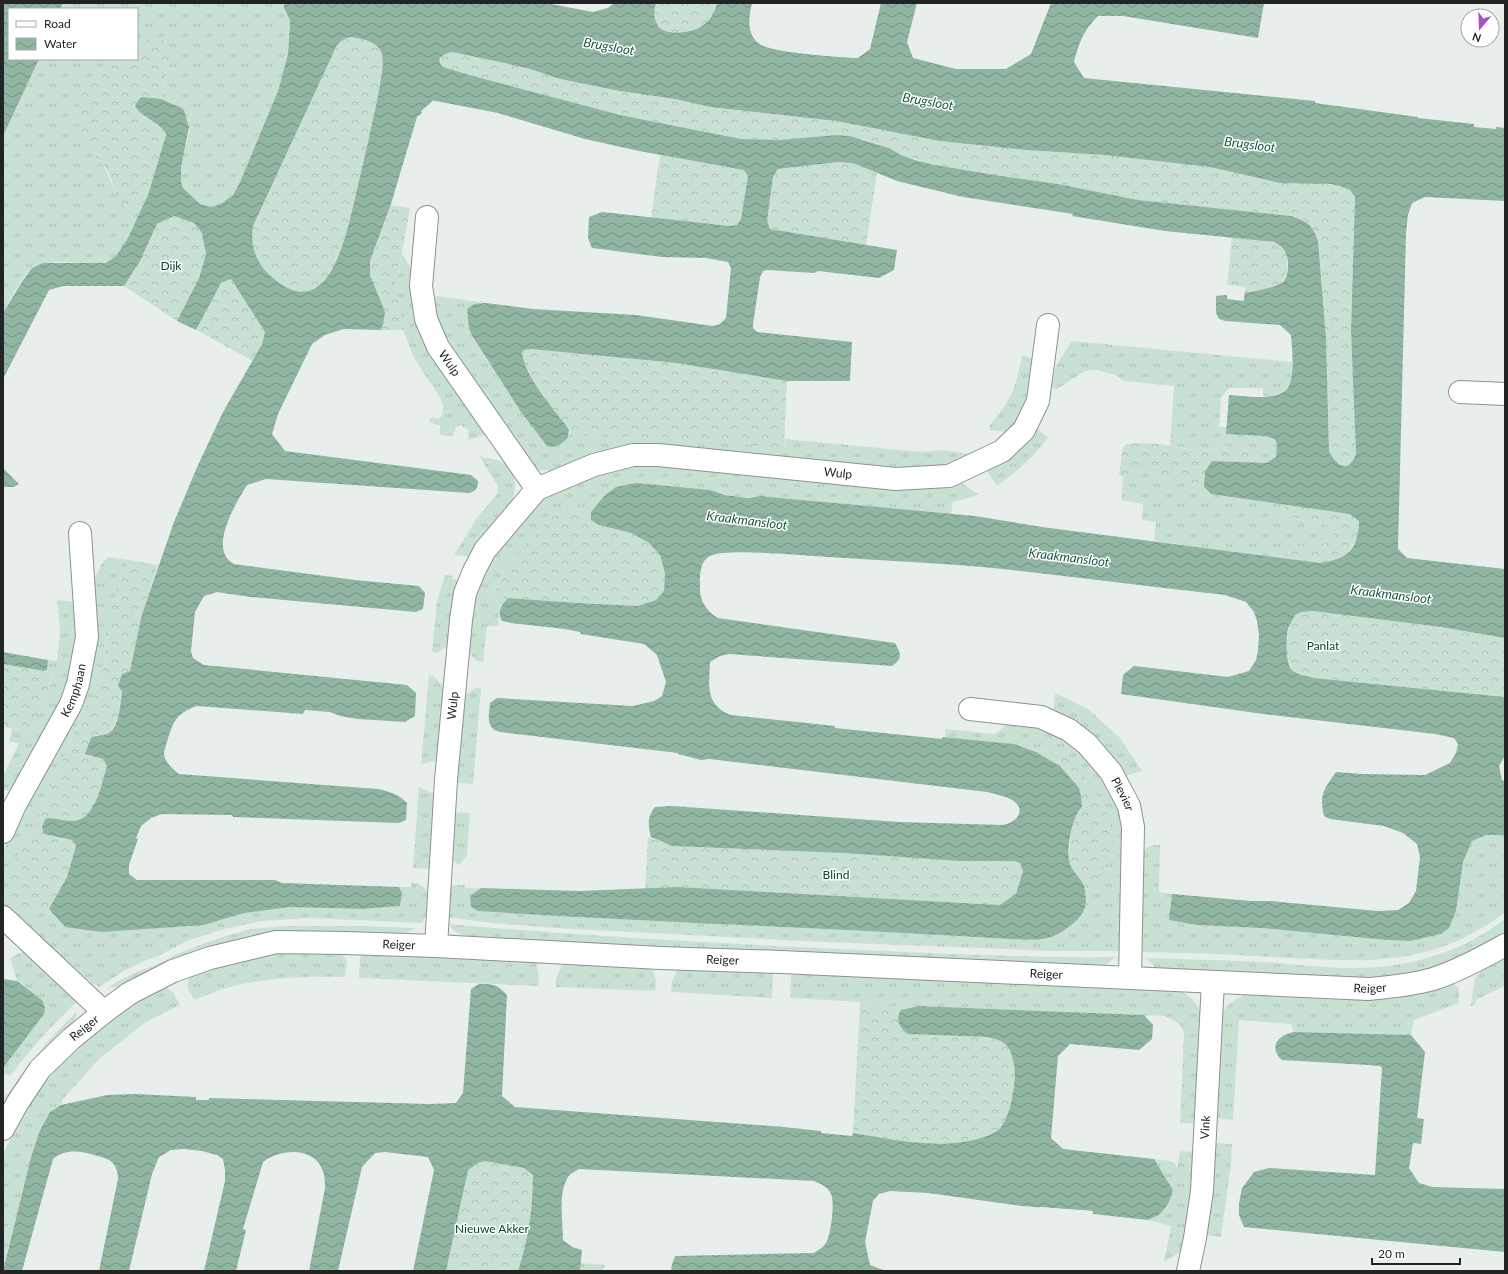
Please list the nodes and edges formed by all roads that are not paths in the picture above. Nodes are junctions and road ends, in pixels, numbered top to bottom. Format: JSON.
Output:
{"nodes":[{"id":1,"x":427,"y":217,"type":"dead end"},
{"id":2,"x":1048,"y":325,"type":"dead end"},
{"id":3,"x":1460,"y":392,"type":"dead end"},
{"id":4,"x":1505,"y":394,"type":"edge"},
{"id":5,"x":537,"y":489,"type":"junction"},
{"id":6,"x":80,"y":533,"type":"dead end"},
{"id":7,"x":970,"y":709,"type":"dead end"},
{"id":8,"x":3,"y":832,"type":"edge"},
{"id":9,"x":3,"y":917,"type":"edge"},
{"id":10,"x":1505,"y":945,"type":"edge"},
{"id":11,"x":436,"y":946,"type":"junction"},
{"id":12,"x":1130,"y":978,"type":"junction"},
{"id":13,"x":1213,"y":982,"type":"junction"},
{"id":14,"x":104,"y":1012,"type":"junction"},
{"id":15,"x":3,"y":1130,"type":"edge"},
{"id":16,"x":1188,"y":1271,"type":"edge"}],
"edges":[{"from":1,"to":5,"type":"street","name":"Wulp"},
{"from":2,"to":5,"type":"street","name":"Wulp"},
{"from":3,"to":4,"type":"street"},
{"from":5,"to":11,"type":"street","name":"Wulp"},
{"from":6,"to":8,"type":"street","name":"Kemphaan"},
{"from":7,"to":12,"type":"street","name":"Plevier"},
{"from":9,"to":14,"type":"street"},
{"from":10,"to":13,"type":"street","name":"Reiger"},
{"from":11,"to":12,"type":"street","name":"Reiger"},
{"from":11,"to":14,"type":"street","name":"Reiger"},
{"from":12,"to":13,"type":"street","name":"Reiger"},
{"from":13,"to":16,"type":"street","name":"Vink"},
{"from":14,"to":15,"type":"street","name":"Reiger"}]}
